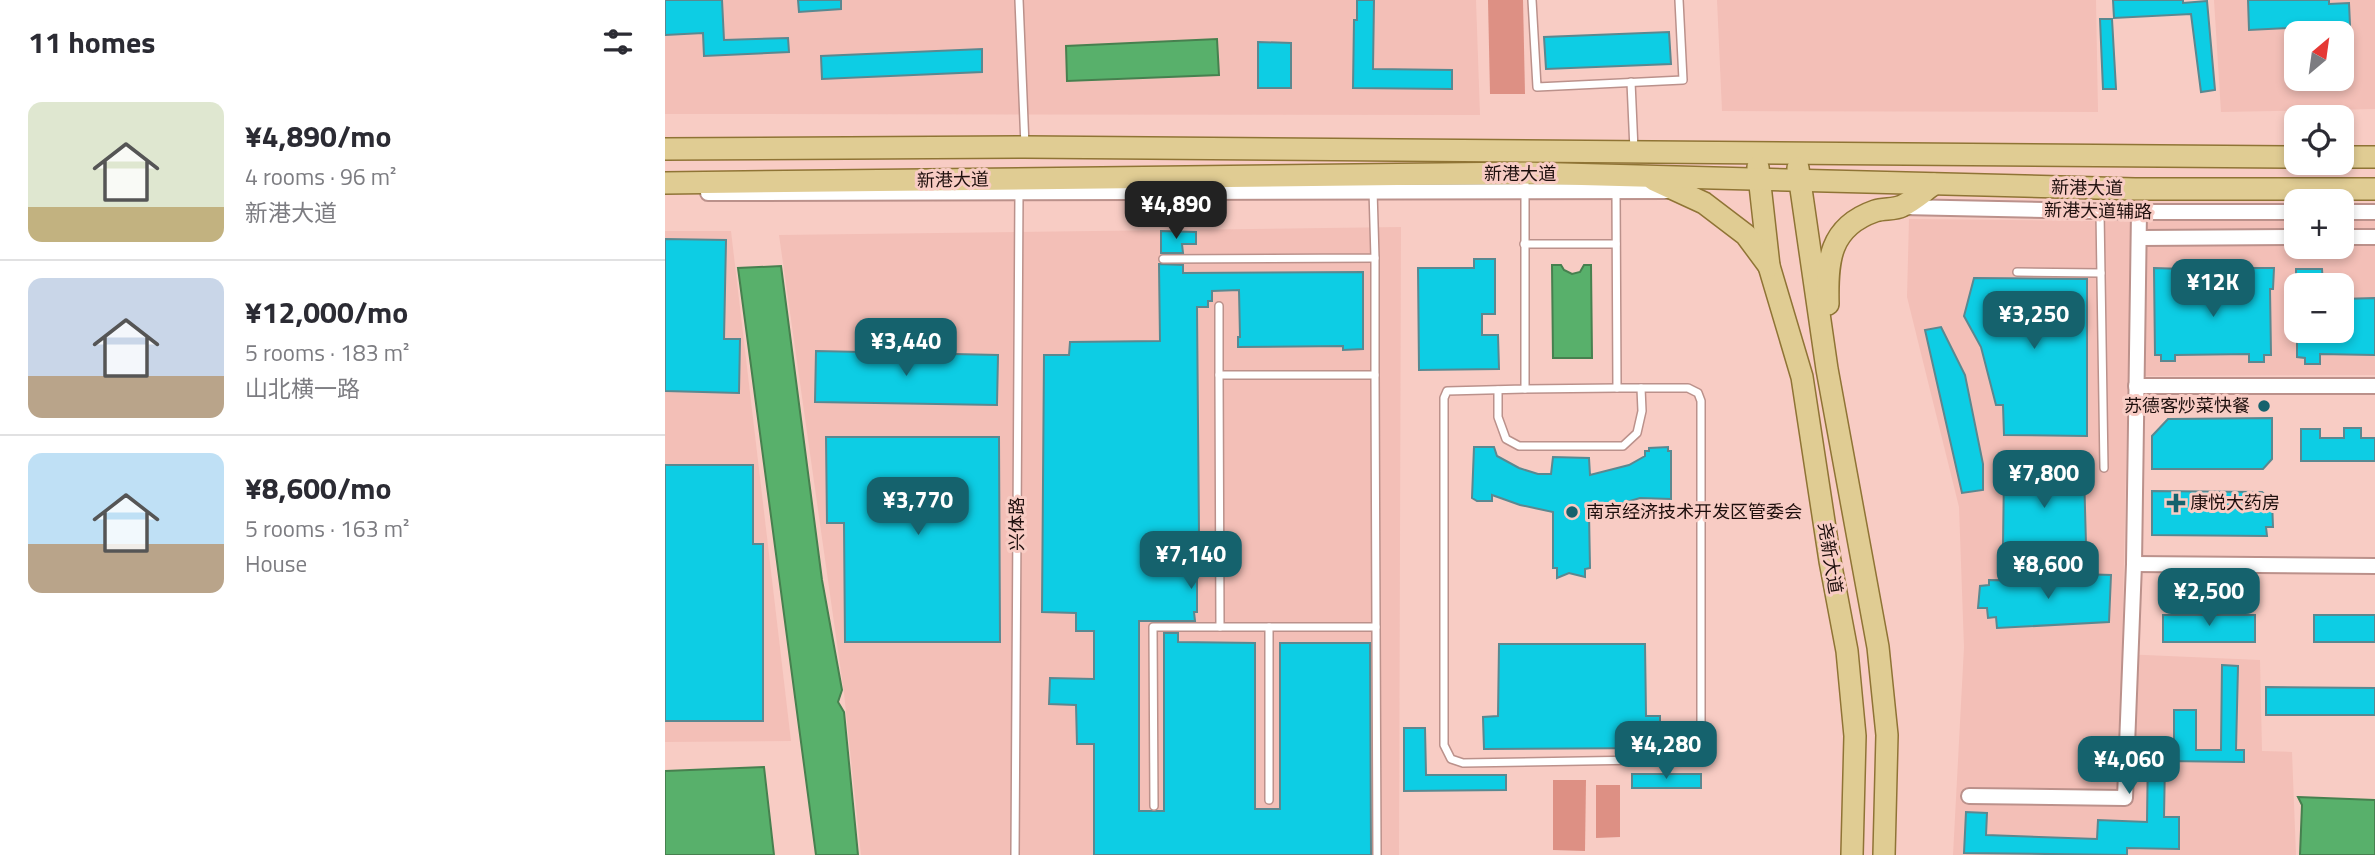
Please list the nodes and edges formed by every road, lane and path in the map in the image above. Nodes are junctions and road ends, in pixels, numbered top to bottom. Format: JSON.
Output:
{"nodes":[{"id":1,"x":1019,"y":0,"type":"edge"},
{"id":2,"x":1532,"y":0,"type":"edge"},
{"id":3,"x":1679,"y":0,"type":"edge"},
{"id":4,"x":1631,"y":82,"type":"junction"},
{"id":5,"x":1025,"y":146,"type":"junction"},
{"id":6,"x":665,"y":149,"type":"edge"},
{"id":7,"x":1635,"y":150,"type":"junction"},
{"id":8,"x":1758,"y":151,"type":"junction"},
{"id":9,"x":1798,"y":151,"type":"junction"},
{"id":10,"x":2284,"y":157,"type":"edge"},
{"id":11,"x":2354,"y":157,"type":"edge"},
{"id":12,"x":2375,"y":157,"type":"edge"},
{"id":13,"x":1646,"y":176,"type":"junction"},
{"id":14,"x":1759,"y":180,"type":"junction"},
{"id":15,"x":1798,"y":181,"type":"junction"},
{"id":16,"x":1525,"y":182,"type":"junction"},
{"id":17,"x":665,"y":183,"type":"edge"},
{"id":18,"x":1373,"y":183,"type":"junction"},
{"id":19,"x":1616,"y":183,"type":"junction"},
{"id":20,"x":1934,"y":184,"type":"junction"},
{"id":21,"x":2375,"y":189,"type":"edge"},
{"id":22,"x":1678,"y":191,"type":"junction"},
{"id":23,"x":1019,"y":192,"type":"junction"},
{"id":24,"x":665,"y":193,"type":"edge"},
{"id":25,"x":1901,"y":207,"type":"junction"},
{"id":26,"x":2100,"y":211,"type":"junction"},
{"id":27,"x":2139,"y":212,"type":"junction"},
{"id":28,"x":2284,"y":212,"type":"edge"},
{"id":29,"x":2354,"y":212,"type":"edge"},
{"id":30,"x":2375,"y":212,"type":"edge"},
{"id":31,"x":2284,"y":237,"type":"edge"},
{"id":32,"x":2354,"y":237,"type":"edge"},
{"id":33,"x":2375,"y":237,"type":"edge"},
{"id":34,"x":2140,"y":238,"type":"junction"},
{"id":35,"x":1524,"y":244,"type":"junction"},
{"id":36,"x":1616,"y":244,"type":"junction"},
{"id":37,"x":1375,"y":258,"type":"junction"},
{"id":38,"x":1163,"y":259,"type":"dead end"},
{"id":39,"x":1769,"y":267,"type":"junction"},
{"id":40,"x":2017,"y":272,"type":"dead end"},
{"id":41,"x":2101,"y":273,"type":"junction"},
{"id":42,"x":1219,"y":306,"type":"dead end"},
{"id":43,"x":1827,"y":369,"type":"junction"},
{"id":44,"x":1219,"y":375,"type":"junction"},
{"id":45,"x":1375,"y":375,"type":"junction"},
{"id":46,"x":2136,"y":386,"type":"junction"},
{"id":47,"x":2375,"y":386,"type":"edge"},
{"id":48,"x":1617,"y":388,"type":"junction"},
{"id":49,"x":1641,"y":388,"type":"junction"},
{"id":50,"x":1524,"y":389,"type":"junction"},
{"id":51,"x":1498,"y":390,"type":"junction"},
{"id":52,"x":2104,"y":468,"type":"dead end"},
{"id":53,"x":2134,"y":564,"type":"junction"},
{"id":54,"x":2375,"y":566,"type":"edge"},
{"id":55,"x":1220,"y":627,"type":"junction"},
{"id":56,"x":1269,"y":627,"type":"junction"},
{"id":57,"x":1376,"y":627,"type":"junction"},
{"id":58,"x":1969,"y":796,"type":"dead end"},
{"id":59,"x":1269,"y":800,"type":"dead end"},
{"id":60,"x":1154,"y":806,"type":"dead end"},
{"id":61,"x":1015,"y":855,"type":"edge"},
{"id":62,"x":1377,"y":855,"type":"edge"},
{"id":63,"x":1852,"y":855,"type":"edge"},
{"id":64,"x":1884,"y":855,"type":"edge"}],
"edges":[{"from":1,"to":5,"type":"lane"},
{"from":2,"to":4,"type":"lane"},
{"from":3,"to":4,"type":"lane"},
{"from":4,"to":7,"type":"lane"},
{"from":5,"to":6,"type":"main road","name":"新港大道"},
{"from":5,"to":7,"type":"main road","name":"新港大道"},
{"from":7,"to":8,"type":"main road","name":"新港大道"},
{"from":8,"to":9,"type":"main road","name":"新港大道"},
{"from":8,"to":14,"type":"main road","name":"尧新大道"},
{"from":9,"to":10,"type":"main road","name":"新港大道"},
{"from":9,"to":15,"type":"main road","name":"尧新大道"},
{"from":11,"to":12,"type":"main road"},
{"from":13,"to":14,"type":"main road","name":"新港大道"},
{"from":13,"to":19,"type":"main road","name":"新港大道"},
{"from":13,"to":22,"type":"main road","name":"尧新大道"},
{"from":14,"to":15,"type":"main road","name":"新港大道"},
{"from":14,"to":39,"type":"main road","name":"尧新大道"},
{"from":15,"to":20,"type":"main road","name":"新港大道"},
{"from":15,"to":43,"type":"main road","name":"尧新大道"},
{"from":16,"to":18,"type":"main road","name":"新港大道"},
{"from":16,"to":19,"type":"main road","name":"新港大道"},
{"from":16,"to":35,"type":"lane"},
{"from":17,"to":18,"type":"main road","name":"新港大道"},
{"from":18,"to":23,"type":"street"},
{"from":18,"to":37,"type":"lane"},
{"from":19,"to":22,"type":"street"},
{"from":19,"to":36,"type":"lane"},
{"from":20,"to":21,"type":"main road","name":"新港大道"},
{"from":20,"to":25,"type":"main road","name":"尧新大道"},
{"from":22,"to":39,"type":"main road","name":"尧新大道"},
{"from":23,"to":24,"type":"street"},
{"from":23,"to":61,"type":"lane","name":"兴体路"},
{"from":25,"to":26,"type":"street","name":"新港大道辅路"},
{"from":25,"to":43,"type":"main road","name":"尧新大道"},
{"from":26,"to":27,"type":"street","name":"新港大道辅路"},
{"from":26,"to":41,"type":"lane"},
{"from":27,"to":28,"type":"street","name":"新港大道辅路"},
{"from":27,"to":34,"type":"street"},
{"from":29,"to":30,"type":"street"},
{"from":31,"to":34,"type":"street"},
{"from":32,"to":33,"type":"street"},
{"from":34,"to":46,"type":"street"},
{"from":35,"to":36,"type":"lane"},
{"from":35,"to":50,"type":"lane"},
{"from":36,"to":48,"type":"lane"},
{"from":37,"to":38,"type":"lane"},
{"from":37,"to":45,"type":"lane"},
{"from":39,"to":63,"type":"main road","name":"尧新大道"},
{"from":40,"to":41,"type":"lane"},
{"from":41,"to":52,"type":"lane"},
{"from":42,"to":44,"type":"lane"},
{"from":43,"to":64,"type":"main road","name":"尧新大道"},
{"from":44,"to":45,"type":"lane"},
{"from":44,"to":55,"type":"lane"},
{"from":45,"to":57,"type":"lane"},
{"from":46,"to":47,"type":"street"},
{"from":46,"to":53,"type":"street"},
{"from":48,"to":49,"type":"lane"},
{"from":48,"to":50,"type":"lane"},
{"from":49,"to":51,"type":"lane"},
{"from":49,"to":51,"type":"lane"},
{"from":50,"to":51,"type":"lane"},
{"from":53,"to":54,"type":"street"},
{"from":53,"to":58,"type":"street"},
{"from":55,"to":56,"type":"lane"},
{"from":55,"to":60,"type":"lane"},
{"from":56,"to":57,"type":"lane"},
{"from":56,"to":59,"type":"lane"},
{"from":57,"to":62,"type":"lane"}]}
